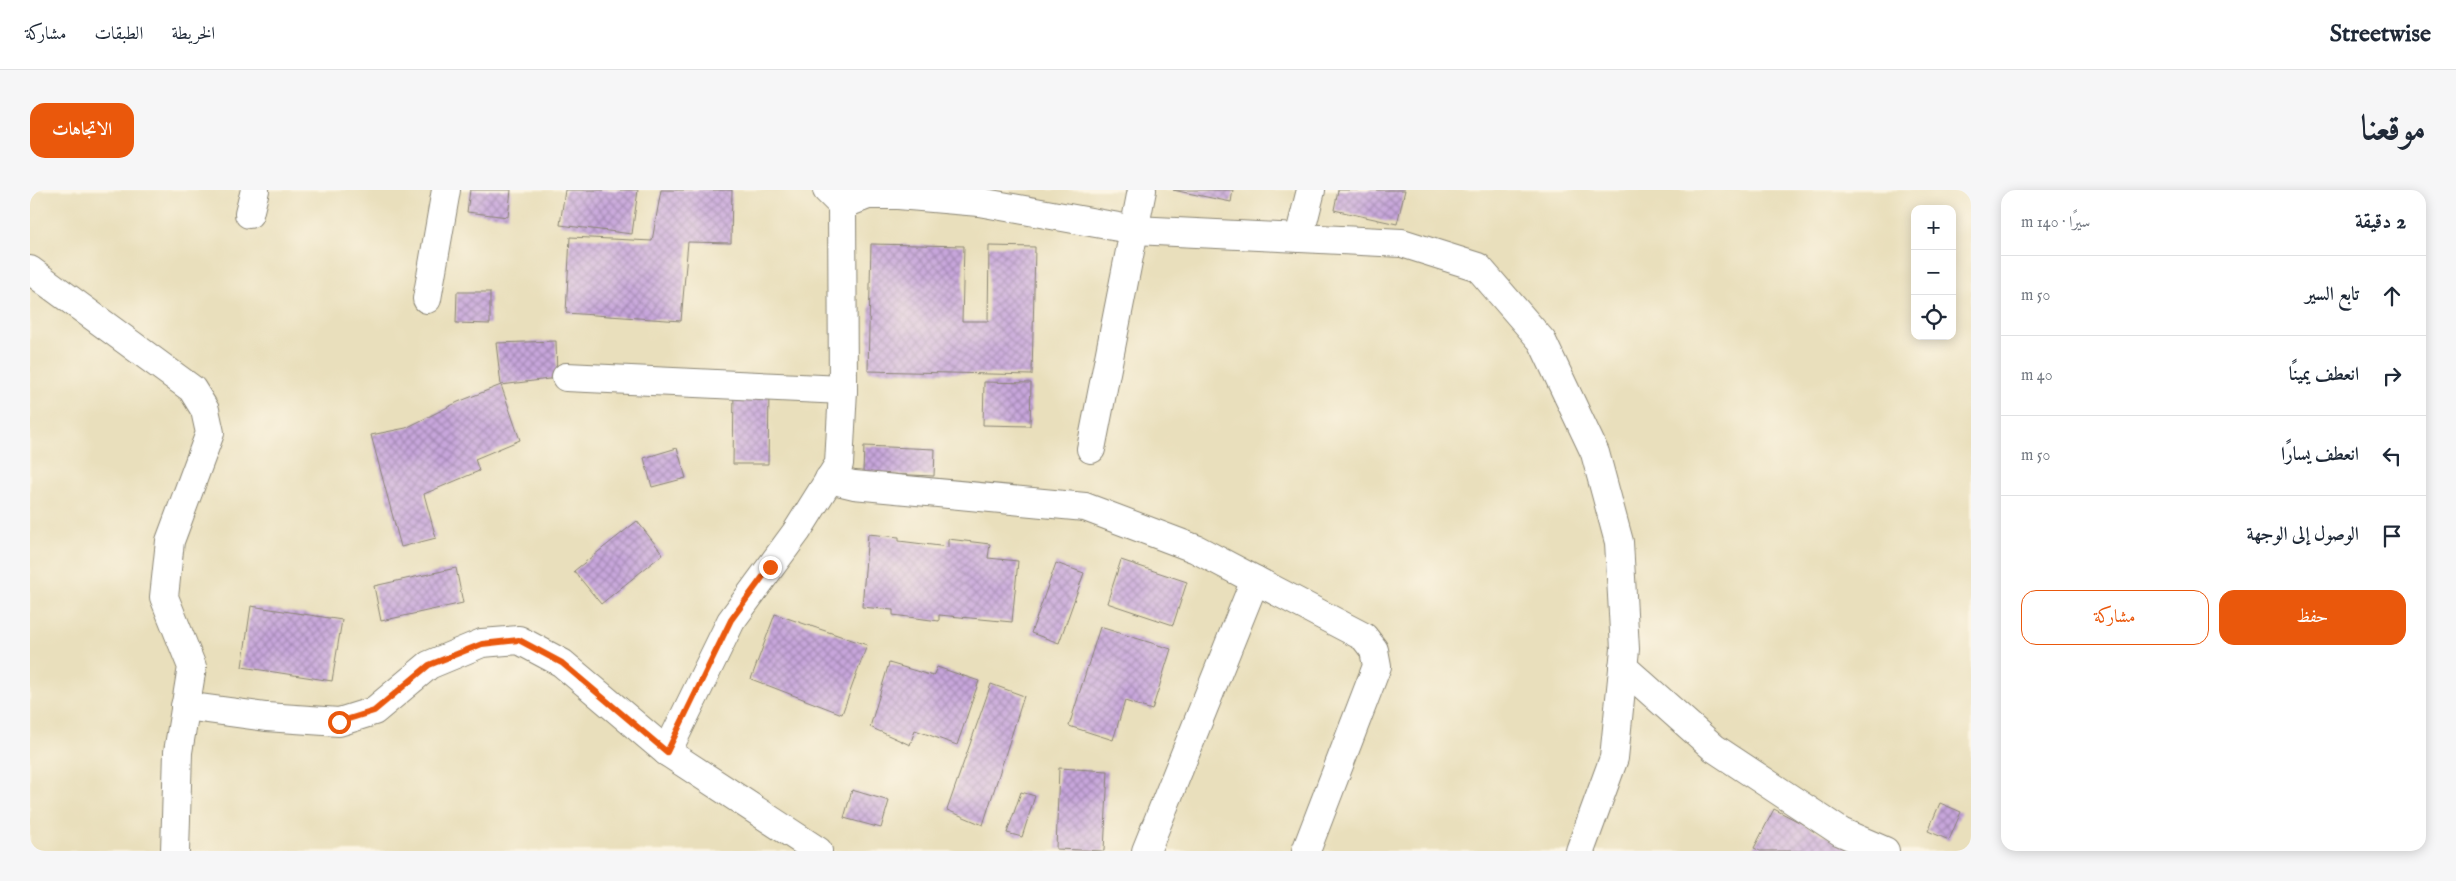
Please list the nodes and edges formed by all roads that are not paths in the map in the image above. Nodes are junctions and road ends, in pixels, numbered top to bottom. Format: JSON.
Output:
{"nodes":[{"id":1,"x":446,"y":190,"type":"edge"},
{"id":2,"x":1142,"y":190,"type":"edge"},
{"id":3,"x":1311,"y":190,"type":"edge"},
{"id":4,"x":868,"y":192,"type":"edge"},
{"id":5,"x":835,"y":197,"type":"edge"},
{"id":6,"x":1135,"y":230,"type":"junction"},
{"id":7,"x":1299,"y":238,"type":"junction"},
{"id":8,"x":30,"y":270,"type":"edge"},
{"id":9,"x":427,"y":299,"type":"dead end"},
{"id":10,"x":566,"y":376,"type":"dead end"},
{"id":11,"x":843,"y":390,"type":"junction"},
{"id":12,"x":1091,"y":449,"type":"dead end"},
{"id":13,"x":829,"y":479,"type":"junction"},
{"id":14,"x":1255,"y":580,"type":"junction"},
{"id":15,"x":1623,"y":667,"type":"junction"},
{"id":16,"x":185,"y":706,"type":"junction"},
{"id":17,"x":667,"y":752,"type":"junction"},
{"id":18,"x":808,"y":848,"type":"edge"},
{"id":19,"x":1873,"y":849,"type":"edge"},
{"id":20,"x":175,"y":851,"type":"edge"},
{"id":21,"x":1146,"y":851,"type":"edge"},
{"id":22,"x":1306,"y":851,"type":"edge"},
{"id":23,"x":1580,"y":851,"type":"edge"}],
"edges":[{"from":1,"to":9,"type":"street"},
{"from":2,"to":6,"type":"street"},
{"from":3,"to":7,"type":"street"},
{"from":4,"to":5,"type":"street"},
{"from":4,"to":6,"type":"street"},
{"from":5,"to":11,"type":"street"},
{"from":6,"to":7,"type":"street"},
{"from":6,"to":12,"type":"street"},
{"from":7,"to":15,"type":"street"},
{"from":8,"to":16,"type":"street"},
{"from":10,"to":11,"type":"street"},
{"from":11,"to":13,"type":"street"},
{"from":13,"to":14,"type":"street"},
{"from":13,"to":17,"type":"street"},
{"from":14,"to":21,"type":"street"},
{"from":14,"to":22,"type":"street"},
{"from":15,"to":19,"type":"street"},
{"from":15,"to":23,"type":"street"},
{"from":16,"to":17,"type":"street"},
{"from":16,"to":20,"type":"street"},
{"from":17,"to":18,"type":"street"}]}
